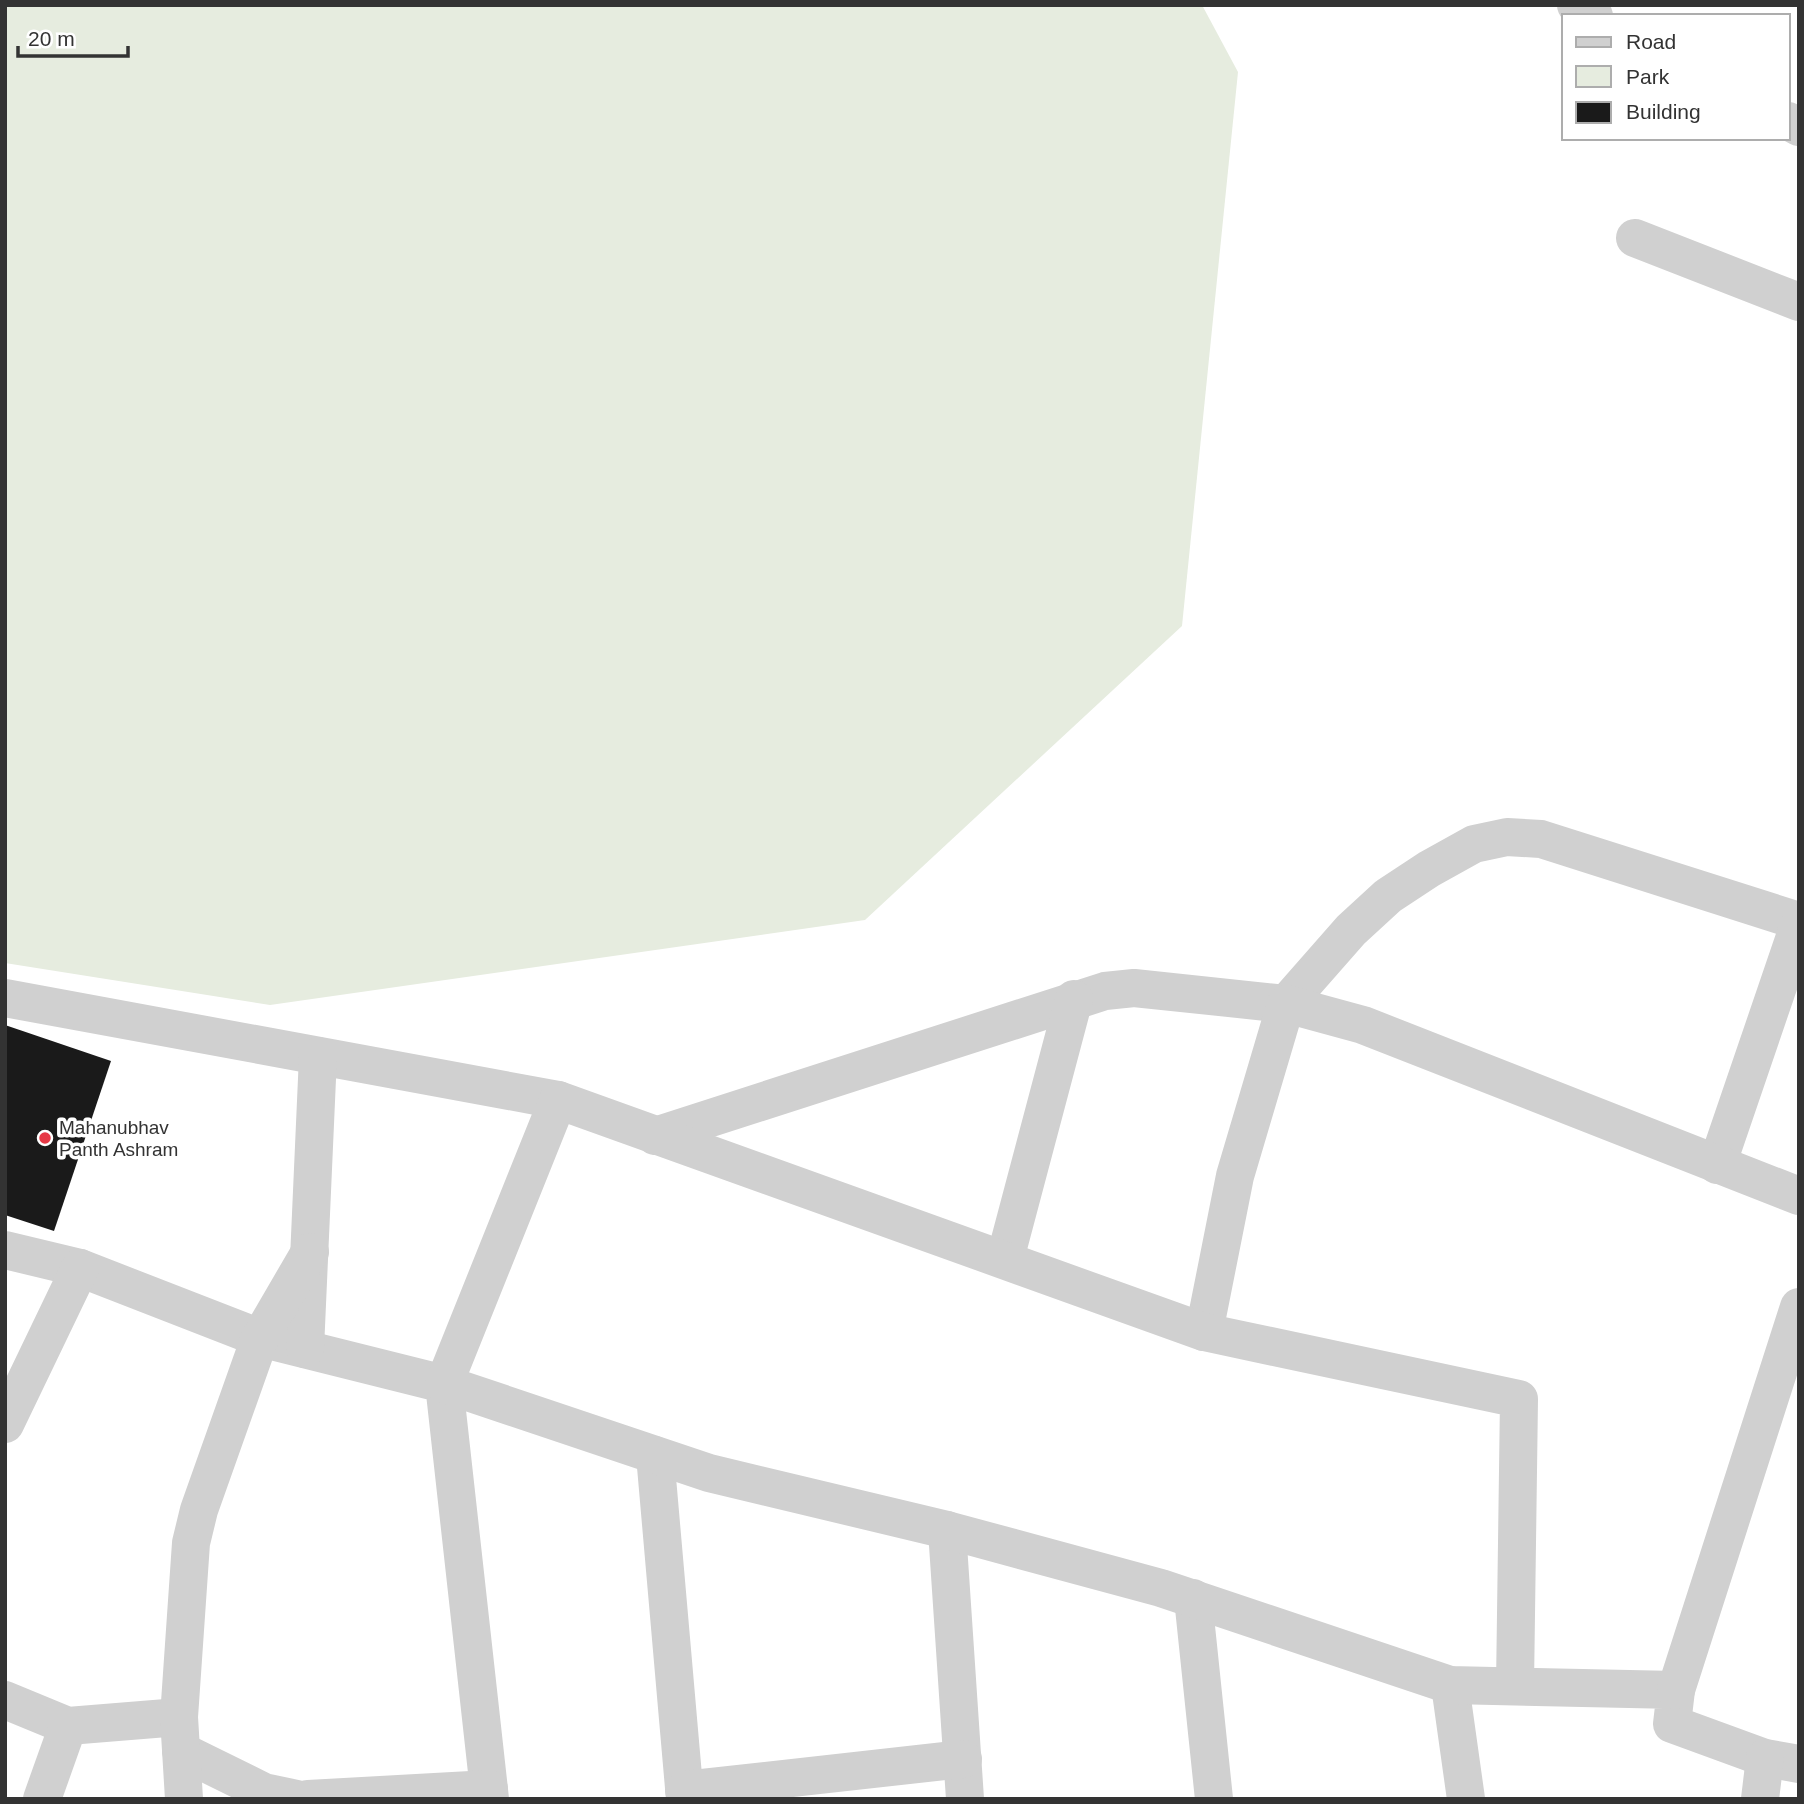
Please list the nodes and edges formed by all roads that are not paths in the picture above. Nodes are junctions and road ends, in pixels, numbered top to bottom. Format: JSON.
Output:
{"nodes":[{"id":1,"x":1635,"y":237,"type":"dead end"},
{"id":2,"x":1799,"y":302,"type":"edge"},
{"id":3,"x":1799,"y":923,"type":"edge"},
{"id":4,"x":5,"y":998,"type":"edge"},
{"id":5,"x":1074,"y":999,"type":"junction"},
{"id":6,"x":1286,"y":1004,"type":"junction"},
{"id":7,"x":318,"y":1056,"type":"junction"},
{"id":8,"x":558,"y":1100,"type":"junction"},
{"id":9,"x":655,"y":1136,"type":"junction"},
{"id":10,"x":1717,"y":1165,"type":"junction"},
{"id":11,"x":1799,"y":1196,"type":"edge"},
{"id":12,"x":5,"y":1250,"type":"edge"},
{"id":13,"x":310,"y":1252,"type":"junction"},
{"id":14,"x":1005,"y":1259,"type":"junction"},
{"id":15,"x":80,"y":1268,"type":"junction"},
{"id":16,"x":1799,"y":1307,"type":"edge"},
{"id":17,"x":1204,"y":1332,"type":"junction"},
{"id":18,"x":260,"y":1338,"type":"junction"},
{"id":19,"x":305,"y":1349,"type":"junction"},
{"id":20,"x":444,"y":1384,"type":"junction"},
{"id":21,"x":5,"y":1424,"type":"edge"},
{"id":22,"x":655,"y":1455,"type":"junction"},
{"id":23,"x":947,"y":1530,"type":"junction"},
{"id":24,"x":1193,"y":1598,"type":"junction"},
{"id":25,"x":1450,"y":1685,"type":"junction"},
{"id":26,"x":1515,"y":1686,"type":"junction"},
{"id":27,"x":1676,"y":1690,"type":"junction"},
{"id":28,"x":5,"y":1700,"type":"edge"},
{"id":29,"x":68,"y":1726,"type":"junction"},
{"id":30,"x":180,"y":1734,"type":"junction"},
{"id":31,"x":963,"y":1759,"type":"junction"},
{"id":32,"x":1782,"y":1761,"type":"edge"},
{"id":33,"x":490,"y":1794,"type":"edge"},
{"id":34,"x":685,"y":1794,"type":"edge"},
{"id":35,"x":42,"y":1799,"type":"edge"},
{"id":36,"x":184,"y":1799,"type":"edge"},
{"id":37,"x":298,"y":1799,"type":"edge"},
{"id":38,"x":308,"y":1799,"type":"edge"},
{"id":39,"x":965,"y":1799,"type":"edge"},
{"id":40,"x":1214,"y":1799,"type":"edge"},
{"id":41,"x":1466,"y":1799,"type":"edge"},
{"id":42,"x":1760,"y":1799,"type":"edge"}],
"edges":[{"from":1,"to":2,"type":"street"},
{"from":3,"to":6,"type":"street"},
{"from":3,"to":10,"type":"street"},
{"from":4,"to":7,"type":"street"},
{"from":5,"to":6,"type":"street"},
{"from":5,"to":9,"type":"street"},
{"from":5,"to":14,"type":"street"},
{"from":6,"to":10,"type":"street"},
{"from":6,"to":17,"type":"street"},
{"from":7,"to":8,"type":"street"},
{"from":7,"to":13,"type":"street"},
{"from":8,"to":9,"type":"street"},
{"from":8,"to":20,"type":"street"},
{"from":9,"to":14,"type":"street"},
{"from":10,"to":11,"type":"street"},
{"from":12,"to":15,"type":"street"},
{"from":13,"to":18,"type":"street"},
{"from":13,"to":19,"type":"street"},
{"from":14,"to":17,"type":"street"},
{"from":15,"to":18,"type":"street"},
{"from":15,"to":21,"type":"street"},
{"from":16,"to":27,"type":"street"},
{"from":17,"to":26,"type":"street"},
{"from":18,"to":19,"type":"street"},
{"from":18,"to":30,"type":"street"},
{"from":19,"to":20,"type":"street"},
{"from":20,"to":22,"type":"street"},
{"from":20,"to":33,"type":"street"},
{"from":22,"to":23,"type":"street"},
{"from":22,"to":34,"type":"street"},
{"from":23,"to":24,"type":"street"},
{"from":23,"to":31,"type":"street"},
{"from":24,"to":25,"type":"street"},
{"from":24,"to":40,"type":"street"},
{"from":25,"to":26,"type":"street"},
{"from":25,"to":41,"type":"street"},
{"from":26,"to":27,"type":"street"},
{"from":27,"to":32,"type":"street"},
{"from":28,"to":29,"type":"street"},
{"from":29,"to":30,"type":"street"},
{"from":29,"to":35,"type":"street"},
{"from":30,"to":36,"type":"street"},
{"from":30,"to":37,"type":"street"},
{"from":31,"to":34,"type":"street"},
{"from":31,"to":39,"type":"street"},
{"from":32,"to":42,"type":"street"},
{"from":33,"to":38,"type":"street"}]}
